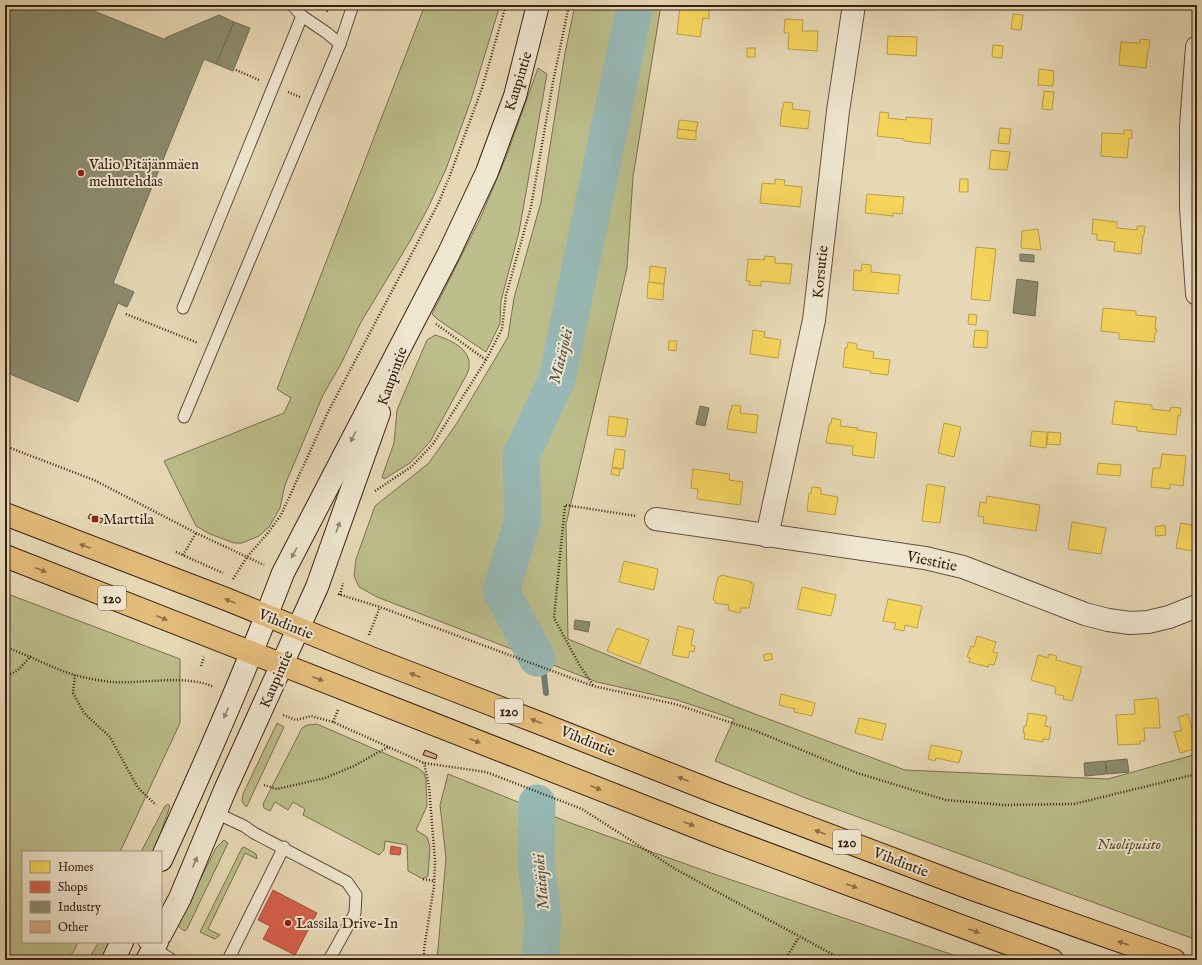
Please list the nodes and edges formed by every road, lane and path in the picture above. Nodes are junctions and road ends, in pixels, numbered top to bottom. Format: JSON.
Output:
{"nodes":[{"id":1,"x":292,"y":5,"type":"edge"},
{"id":2,"x":320,"y":5,"type":"edge"},
{"id":3,"x":353,"y":5,"type":"edge"},
{"id":4,"x":506,"y":5,"type":"edge"},
{"id":5,"x":538,"y":5,"type":"edge"},
{"id":6,"x":569,"y":5,"type":"edge"},
{"id":7,"x":854,"y":5,"type":"edge"},
{"id":8,"x":302,"y":16,"type":"junction"},
{"id":9,"x":327,"y":33,"type":"junction"},
{"id":10,"x":340,"y":44,"type":"junction"},
{"id":11,"x":1197,"y":47,"type":"edge"},
{"id":12,"x":300,"y":97,"type":"dead end"},
{"id":13,"x":297,"y":104,"type":"dead end"},
{"id":14,"x":1197,"y":294,"type":"edge"},
{"id":15,"x":183,"y":308,"type":"dead end"},
{"id":16,"x":126,"y":314,"type":"dead end"},
{"id":17,"x":432,"y":322,"type":"dead end"},
{"id":18,"x":409,"y":327,"type":"junction"},
{"id":19,"x":201,"y":336,"type":"dead end"},
{"id":20,"x":486,"y":360,"type":"junction"},
{"id":21,"x":184,"y":417,"type":"dead end"},
{"id":22,"x":5,"y":446,"type":"edge"},
{"id":23,"x":371,"y":494,"type":"dead end"},
{"id":24,"x":5,"y":514,"type":"edge"},
{"id":25,"x":656,"y":519,"type":"joint"},
{"id":26,"x":196,"y":533,"type":"junction"},
{"id":27,"x":767,"y":536,"type":"junction"},
{"id":28,"x":176,"y":552,"type":"dead end"},
{"id":29,"x":183,"y":555,"type":"junction"},
{"id":30,"x":5,"y":556,"type":"edge"},
{"id":31,"x":247,"y":557,"type":"junction"},
{"id":32,"x":226,"y":574,"type":"dead end"},
{"id":33,"x":232,"y":582,"type":"dead end"},
{"id":34,"x":340,"y":595,"type":"dead end"},
{"id":35,"x":1197,"y":606,"type":"edge"},
{"id":36,"x":266,"y":616,"type":"junction"},
{"id":37,"x":298,"y":629,"type":"junction"},
{"id":38,"x":5,"y":647,"type":"edge"},
{"id":39,"x":250,"y":652,"type":"junction"},
{"id":40,"x":31,"y":656,"type":"junction"},
{"id":41,"x":282,"y":665,"type":"junction"},
{"id":42,"x":75,"y":675,"type":"junction"},
{"id":43,"x":5,"y":677,"type":"edge"},
{"id":44,"x":206,"y":683,"type":"dead end"},
{"id":45,"x":593,"y":686,"type":"junction"},
{"id":46,"x":296,"y":720,"type":"dead end"},
{"id":47,"x":388,"y":747,"type":"junction"},
{"id":48,"x":424,"y":763,"type":"junction"},
{"id":49,"x":1197,"y":774,"type":"edge"},
{"id":50,"x":264,"y":786,"type":"dead end"},
{"id":51,"x":156,"y":805,"type":"dead end"},
{"id":52,"x":216,"y":813,"type":"junction"},
{"id":53,"x":284,"y":847,"type":"junction"},
{"id":54,"x":162,"y":858,"type":"edge"},
{"id":55,"x":423,"y":878,"type":"dead end"},
{"id":56,"x":434,"y":881,"type":"junction"},
{"id":57,"x":162,"y":928,"type":"edge"},
{"id":58,"x":799,"y":937,"type":"junction"},
{"id":59,"x":122,"y":943,"type":"edge"},
{"id":60,"x":152,"y":945,"type":"edge"},
{"id":61,"x":113,"y":960,"type":"edge"},
{"id":62,"x":172,"y":960,"type":"edge"},
{"id":63,"x":228,"y":960,"type":"edge"},
{"id":64,"x":329,"y":960,"type":"edge"},
{"id":65,"x":424,"y":960,"type":"edge"},
{"id":66,"x":785,"y":960,"type":"edge"},
{"id":67,"x":843,"y":960,"type":"edge"},
{"id":68,"x":1052,"y":960,"type":"edge"},
{"id":69,"x":1174,"y":960,"type":"edge"}],
"edges":[{"from":1,"to":8,"type":"lane"},
{"from":2,"to":9,"type":"path"},
{"from":3,"to":10,"type":"lane"},
{"from":4,"to":31,"type":"path"},
{"from":5,"to":18,"type":"main road","name":"Kaupintie"},
{"from":6,"to":20,"type":"path"},
{"from":7,"to":27,"type":"main road","name":"Korsutie"},
{"from":8,"to":9,"type":"lane"},
{"from":8,"to":15,"type":"lane"},
{"from":9,"to":10,"type":"lane"},
{"from":10,"to":21,"type":"lane"},
{"from":11,"to":14,"type":"main road"},
{"from":12,"to":13,"type":"path"},
{"from":16,"to":19,"type":"path"},
{"from":17,"to":20,"type":"path"},
{"from":18,"to":36,"type":"main road","name":"Kaupintie","one_way":true},
{"from":37,"to":18,"type":"main road","name":"Kaupintie","one_way":true},
{"from":20,"to":23,"type":"path"},
{"from":22,"to":26,"type":"path"},
{"from":36,"to":24,"type":"main road","name":"Vihdintie","number":"120","one_way":true},
{"from":25,"to":27,"type":"main road","name":"Viestitie"},
{"from":25,"to":45,"type":"path"},
{"from":26,"to":29,"type":"path"},
{"from":26,"to":31,"type":"path"},
{"from":27,"to":35,"type":"main road","name":"Viestitie"},
{"from":28,"to":29,"type":"path"},
{"from":29,"to":32,"type":"path"},
{"from":30,"to":39,"type":"main road","number":"120","one_way":true},
{"from":31,"to":33,"type":"path"},
{"from":34,"to":45,"type":"path"},
{"from":36,"to":37,"type":"main road","name":"Vihdintie","number":"120"},
{"from":36,"to":39,"type":"main road","name":"Kaupintie"},
{"from":37,"to":41,"type":"main road","name":"Kaupintie"},
{"from":69,"to":37,"type":"main road","name":"Vihdintie","number":"120","one_way":true},
{"from":38,"to":40,"type":"path"},
{"from":39,"to":41,"type":"main road","number":"120"},
{"from":39,"to":54,"type":"main road","name":"Kaupintie","one_way":true},
{"from":40,"to":42,"type":"path"},
{"from":40,"to":43,"type":"path"},
{"from":41,"to":52,"type":"main road","name":"Kaupintie"},
{"from":41,"to":68,"type":"main road","number":"120","one_way":true},
{"from":42,"to":44,"type":"path"},
{"from":42,"to":51,"type":"path"},
{"from":45,"to":49,"type":"path"},
{"from":46,"to":47,"type":"path"},
{"from":47,"to":48,"type":"path"},
{"from":47,"to":50,"type":"path"},
{"from":48,"to":56,"type":"path"},
{"from":48,"to":58,"type":"path"},
{"from":52,"to":53,"type":"lane"},
{"from":57,"to":52,"type":"main road","name":"Kaupintie","one_way":true},
{"from":53,"to":63,"type":"lane"},
{"from":53,"to":64,"type":"lane"},
{"from":55,"to":56,"type":"path"},
{"from":56,"to":65,"type":"path"},
{"from":58,"to":66,"type":"path"},
{"from":58,"to":67,"type":"path"},
{"from":59,"to":61,"type":"main road"},
{"from":60,"to":62,"type":"lane"}]}
